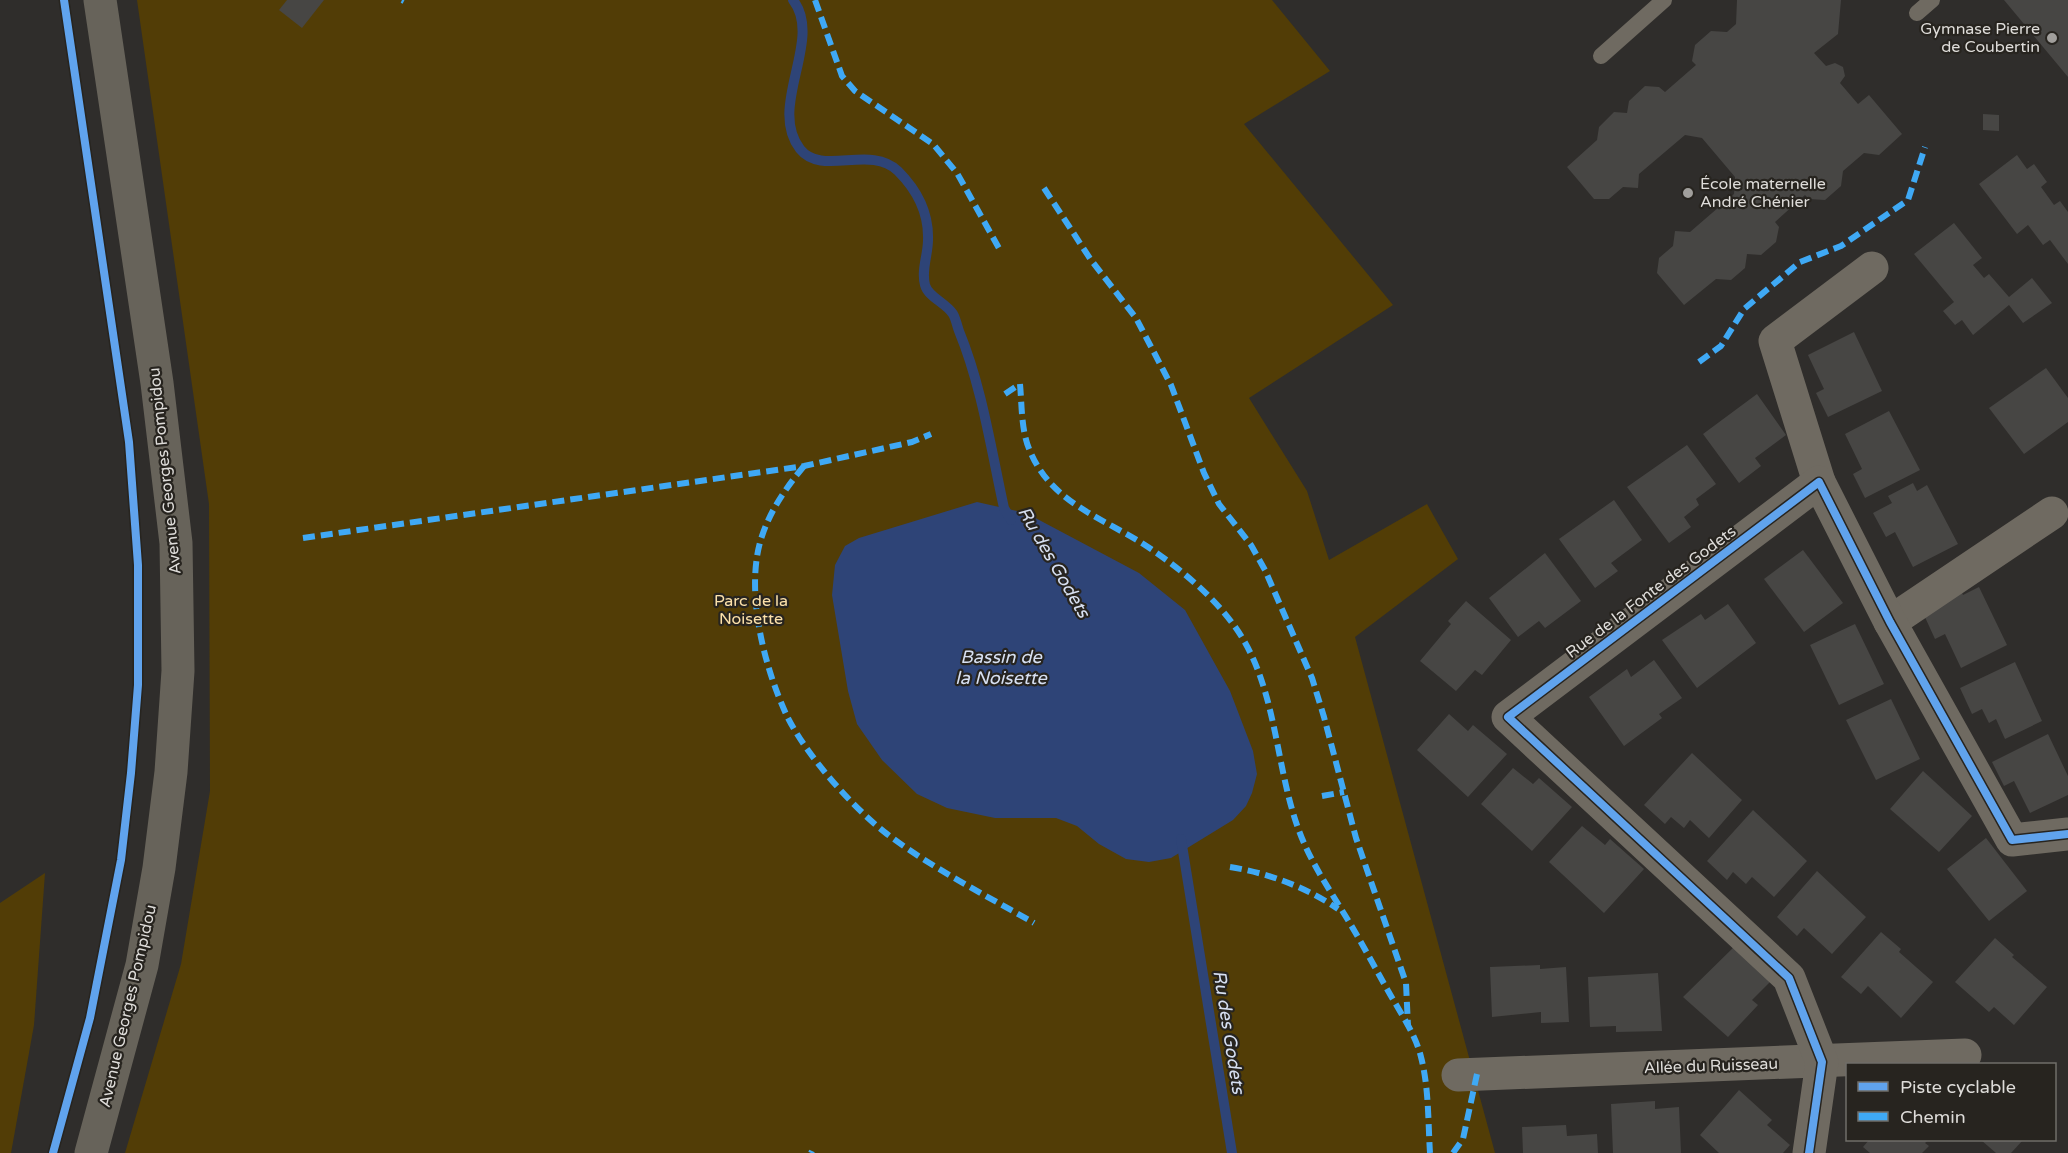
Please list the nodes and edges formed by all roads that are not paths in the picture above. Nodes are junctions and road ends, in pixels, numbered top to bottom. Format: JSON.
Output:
{"nodes":[{"id":1,"x":100,"y":0,"type":"edge"},
{"id":2,"x":1664,"y":0,"type":"edge"},
{"id":3,"x":1932,"y":0,"type":"edge"},
{"id":4,"x":1917,"y":13,"type":"dead end"},
{"id":5,"x":1601,"y":56,"type":"dead end"},
{"id":6,"x":1872,"y":268,"type":"dead end"},
{"id":7,"x":1819,"y":482,"type":"junction"},
{"id":8,"x":2052,"y":513,"type":"dead end"},
{"id":9,"x":1890,"y":622,"type":"junction"},
{"id":10,"x":2068,"y":834,"type":"edge"},
{"id":11,"x":1965,"y":1055,"type":"dead end"},
{"id":12,"x":1822,"y":1062,"type":"junction"},
{"id":13,"x":1458,"y":1075,"type":"dead end"},
{"id":14,"x":91,"y":1153,"type":"edge"},
{"id":15,"x":1809,"y":1153,"type":"edge"}],
"edges":[{"from":1,"to":14,"type":"main road","name":"Avenue Georges Pompidou"},
{"from":2,"to":5,"type":"lane"},
{"from":3,"to":4,"type":"lane"},
{"from":6,"to":7,"type":"street"},
{"from":7,"to":9,"type":"street"},
{"from":7,"to":12,"type":"street","name":"Rue de la Fonte des Godets"},
{"from":8,"to":9,"type":"street"},
{"from":9,"to":10,"type":"street"},
{"from":11,"to":12,"type":"street","name":"Allée du Ruisseau"},
{"from":12,"to":13,"type":"street","name":"Allée du Ruisseau"},
{"from":12,"to":15,"type":"street"}]}
